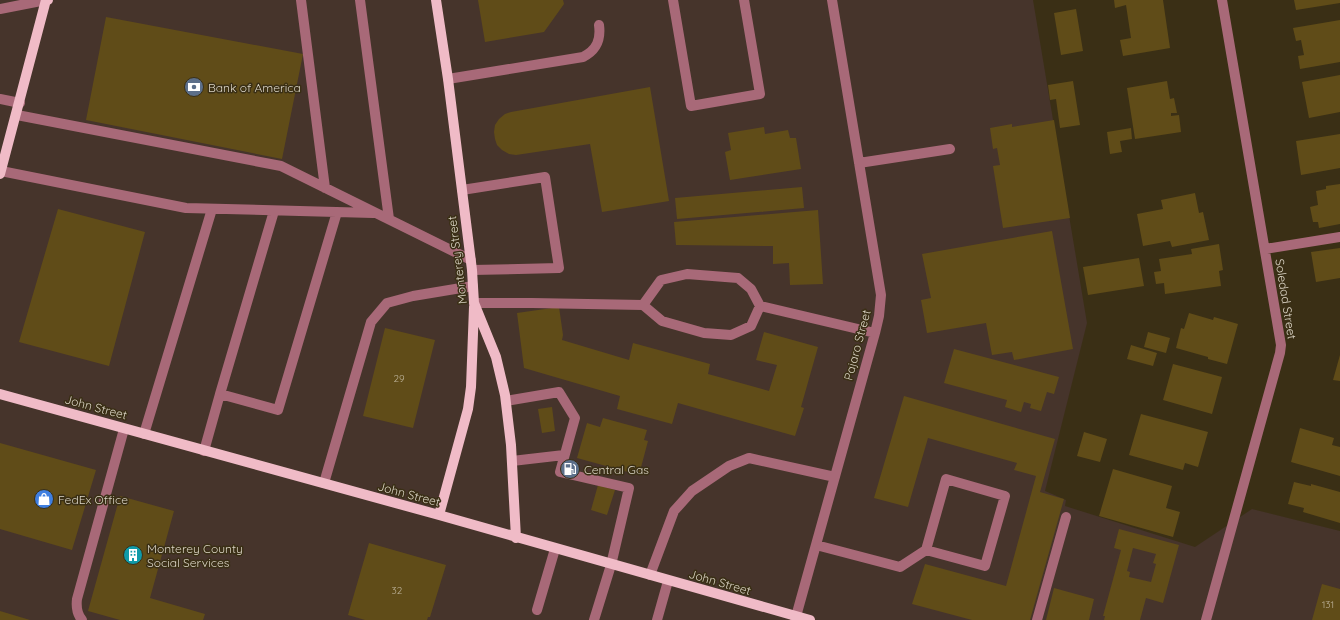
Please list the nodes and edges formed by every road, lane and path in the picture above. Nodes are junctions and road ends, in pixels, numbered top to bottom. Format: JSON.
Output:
{"nodes":[{"id":1,"x":47,"y":0,"type":"edge"},
{"id":2,"x":301,"y":0,"type":"edge"},
{"id":3,"x":360,"y":0,"type":"edge"},
{"id":4,"x":436,"y":0,"type":"edge"},
{"id":5,"x":673,"y":0,"type":"edge"},
{"id":6,"x":744,"y":0,"type":"edge"},
{"id":7,"x":832,"y":0,"type":"edge"},
{"id":8,"x":1222,"y":0,"type":"edge"},
{"id":9,"x":0,"y":10,"type":"edge"},
{"id":10,"x":599,"y":25,"type":"dead end"},
{"id":11,"x":448,"y":79,"type":"junction"},
{"id":12,"x":0,"y":99,"type":"edge"},
{"id":13,"x":20,"y":103,"type":"junction"},
{"id":14,"x":16,"y":115,"type":"junction"},
{"id":15,"x":950,"y":149,"type":"dead end"},
{"id":16,"x":859,"y":163,"type":"junction"},
{"id":17,"x":0,"y":172,"type":"edge"},
{"id":18,"x":325,"y":188,"type":"junction"},
{"id":19,"x":462,"y":190,"type":"junction"},
{"id":20,"x":212,"y":209,"type":"junction"},
{"id":21,"x":274,"y":211,"type":"junction"},
{"id":22,"x":337,"y":212,"type":"junction"},
{"id":23,"x":377,"y":214,"type":"junction"},
{"id":24,"x":389,"y":219,"type":"junction"},
{"id":25,"x":1340,"y":237,"type":"edge"},
{"id":26,"x":1265,"y":249,"type":"junction"},
{"id":27,"x":471,"y":265,"type":"junction"},
{"id":28,"x":473,"y":286,"type":"junction"},
{"id":29,"x":474,"y":303,"type":"junction"},
{"id":30,"x":643,"y":305,"type":"junction"},
{"id":31,"x":760,"y":306,"type":"junction"},
{"id":32,"x":875,"y":333,"type":"junction"},
{"id":33,"x":0,"y":394,"type":"edge"},
{"id":34,"x":220,"y":394,"type":"junction"},
{"id":35,"x":506,"y":401,"type":"junction"},
{"id":36,"x":124,"y":429,"type":"junction"},
{"id":37,"x":144,"y":434,"type":"junction"},
{"id":38,"x":204,"y":451,"type":"junction"},
{"id":39,"x":564,"y":455,"type":"junction"},
{"id":40,"x":512,"y":461,"type":"junction"},
{"id":41,"x":835,"y":477,"type":"junction"},
{"id":42,"x":324,"y":484,"type":"junction"},
{"id":43,"x":439,"y":516,"type":"junction"},
{"id":44,"x":1066,"y":517,"type":"dead end"},
{"id":45,"x":516,"y":538,"type":"junction"},
{"id":46,"x":816,"y":545,"type":"junction"},
{"id":47,"x":555,"y":549,"type":"junction"},
{"id":48,"x":926,"y":550,"type":"junction"},
{"id":49,"x":611,"y":564,"type":"junction"},
{"id":50,"x":650,"y":575,"type":"junction"},
{"id":51,"x":668,"y":581,"type":"junction"},
{"id":52,"x":537,"y":610,"type":"dead end"},
{"id":53,"x":795,"y":618,"type":"edge"},
{"id":54,"x":82,"y":620,"type":"edge"},
{"id":55,"x":594,"y":620,"type":"edge"},
{"id":56,"x":657,"y":620,"type":"edge"},
{"id":57,"x":810,"y":620,"type":"edge"},
{"id":58,"x":1037,"y":620,"type":"edge"},
{"id":59,"x":1206,"y":620,"type":"edge"}],
"edges":[{"from":1,"to":9,"type":"street"},
{"from":1,"to":13,"type":"main road"},
{"from":2,"to":18,"type":"street"},
{"from":3,"to":24,"type":"street"},
{"from":4,"to":11,"type":"main road","name":"Monterey Street"},
{"from":5,"to":6,"type":"street"},
{"from":7,"to":16,"type":"street","name":"Pajaro Street"},
{"from":8,"to":26,"type":"street","name":"Soledad Street"},
{"from":10,"to":11,"type":"street"},
{"from":11,"to":19,"type":"main road","name":"Monterey Street"},
{"from":12,"to":13,"type":"street"},
{"from":13,"to":14,"type":"main road"},
{"from":14,"to":17,"type":"main road"},
{"from":14,"to":18,"type":"street"},
{"from":15,"to":16,"type":"street"},
{"from":16,"to":32,"type":"street","name":"Pajaro Street"},
{"from":17,"to":20,"type":"street"},
{"from":18,"to":23,"type":"street"},
{"from":19,"to":27,"type":"main road","name":"Monterey Street"},
{"from":19,"to":27,"type":"street"},
{"from":20,"to":21,"type":"street"},
{"from":20,"to":37,"type":"street"},
{"from":21,"to":22,"type":"street"},
{"from":21,"to":34,"type":"street"},
{"from":22,"to":23,"type":"street"},
{"from":22,"to":34,"type":"street"},
{"from":23,"to":24,"type":"street"},
{"from":24,"to":27,"type":"street"},
{"from":25,"to":26,"type":"street"},
{"from":26,"to":59,"type":"street","name":"Soledad Street"},
{"from":27,"to":28,"type":"main road","name":"Monterey Street"},
{"from":28,"to":29,"type":"main road","name":"Monterey Street"},
{"from":28,"to":42,"type":"street"},
{"from":29,"to":30,"type":"street"},
{"from":29,"to":35,"type":"main road","name":"Monterey Street"},
{"from":29,"to":43,"type":"main road"},
{"from":30,"to":31,"type":"street"},
{"from":30,"to":31,"type":"street"},
{"from":31,"to":32,"type":"street"},
{"from":32,"to":41,"type":"street","name":"Pajaro Street"},
{"from":33,"to":36,"type":"main road","name":"John Street"},
{"from":34,"to":38,"type":"street"},
{"from":35,"to":39,"type":"street"},
{"from":35,"to":40,"type":"main road","name":"Monterey Street"},
{"from":36,"to":37,"type":"main road","name":"John Street"},
{"from":36,"to":54,"type":"street"},
{"from":37,"to":38,"type":"main road","name":"John Street"},
{"from":38,"to":42,"type":"main road","name":"John Street"},
{"from":39,"to":40,"type":"street"},
{"from":39,"to":49,"type":"street"},
{"from":40,"to":45,"type":"main road","name":"Monterey Street"},
{"from":41,"to":46,"type":"street","name":"Pajaro Street"},
{"from":41,"to":50,"type":"street"},
{"from":42,"to":43,"type":"main road","name":"John Street"},
{"from":43,"to":45,"type":"main road","name":"John Street"},
{"from":44,"to":58,"type":"street"},
{"from":45,"to":47,"type":"main road","name":"John Street"},
{"from":46,"to":48,"type":"street"},
{"from":46,"to":53,"type":"street","name":"Pajaro Street"},
{"from":47,"to":49,"type":"main road","name":"John Street"},
{"from":47,"to":52,"type":"street"},
{"from":48,"to":48,"type":"street"},
{"from":49,"to":50,"type":"main road","name":"John Street"},
{"from":49,"to":55,"type":"street"},
{"from":50,"to":51,"type":"main road","name":"John Street"},
{"from":51,"to":53,"type":"main road","name":"John Street"},
{"from":51,"to":56,"type":"street"},
{"from":53,"to":57,"type":"main road","name":"John Street"}]}
